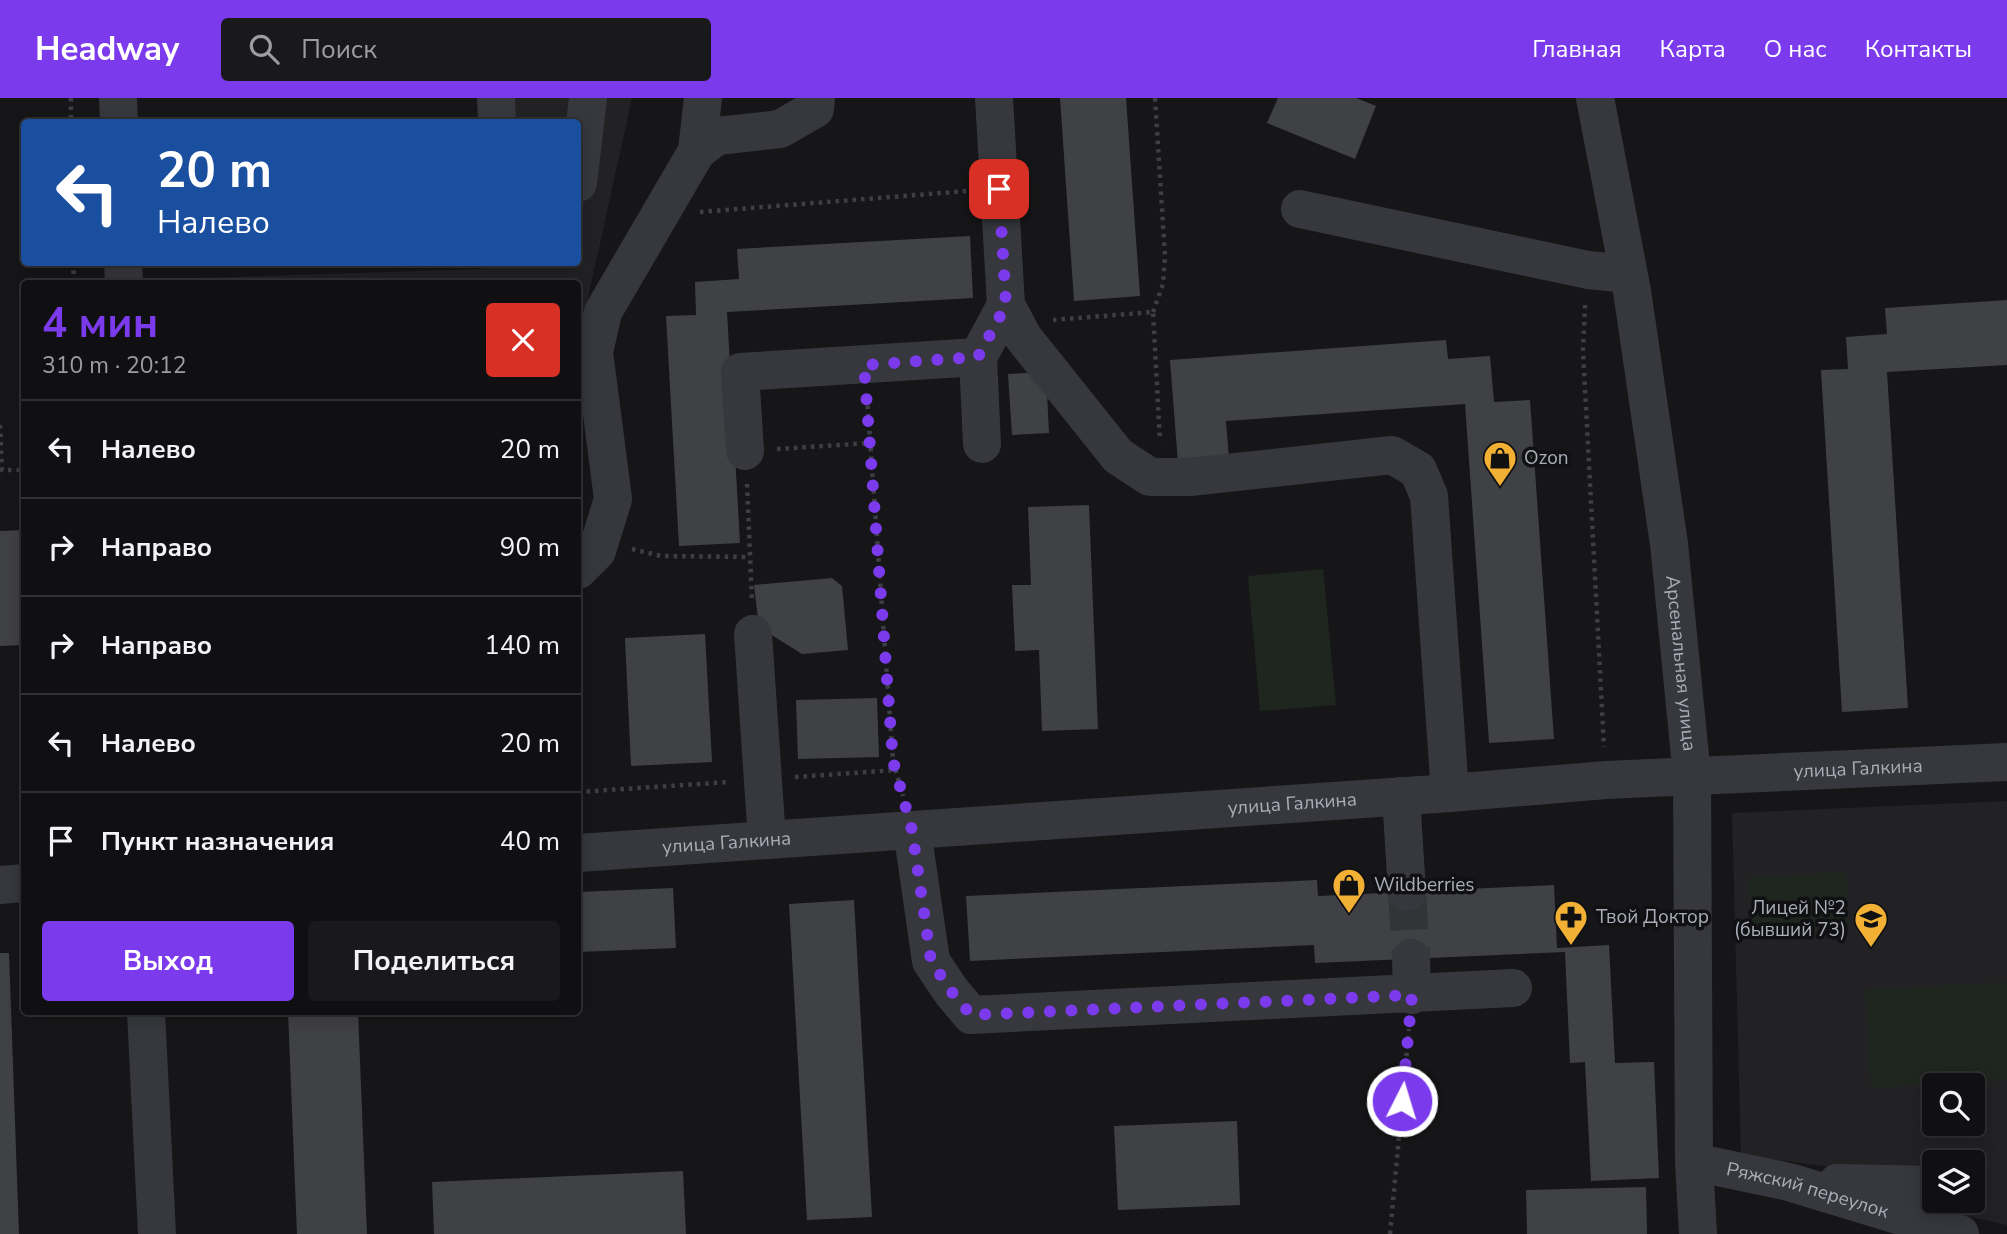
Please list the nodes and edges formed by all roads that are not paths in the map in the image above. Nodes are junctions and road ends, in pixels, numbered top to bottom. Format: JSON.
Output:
{"nodes":[{"id":1,"x":118,"y":98,"type":"edge"},
{"id":2,"x":496,"y":98,"type":"edge"},
{"id":3,"x":588,"y":98,"type":"edge"},
{"id":4,"x":703,"y":98,"type":"edge"},
{"id":5,"x":816,"y":98,"type":"edge"},
{"id":6,"x":994,"y":98,"type":"edge"},
{"id":7,"x":1595,"y":98,"type":"edge"},
{"id":8,"x":119,"y":119,"type":"edge"},
{"id":9,"x":496,"y":119,"type":"edge"},
{"id":10,"x":698,"y":151,"type":"junction"},
{"id":11,"x":581,"y":158,"type":"edge"},
{"id":12,"x":1300,"y":209,"type":"dead end"},
{"id":13,"x":1628,"y":274,"type":"junction"},
{"id":14,"x":1011,"y":314,"type":"junction"},
{"id":15,"x":978,"y":357,"type":"junction"},
{"id":16,"x":982,"y":444,"type":"dead end"},
{"id":17,"x":746,"y":451,"type":"road end"},
{"id":18,"x":581,"y":567,"type":"edge"},
{"id":19,"x":753,"y":634,"type":"road end"},
{"id":20,"x":2007,"y":762,"type":"edge"},
{"id":21,"x":1692,"y":776,"type":"junction"},
{"id":22,"x":1450,"y":793,"type":"junction"},
{"id":23,"x":1401,"y":796,"type":"junction"},
{"id":24,"x":912,"y":830,"type":"junction"},
{"id":25,"x":767,"y":840,"type":"junction"},
{"id":26,"x":581,"y":853,"type":"edge"},
{"id":27,"x":21,"y":883,"type":"edge"},
{"id":28,"x":0,"y":885,"type":"edge"},
{"id":29,"x":1407,"y":892,"type":"tunnel mouth"},
{"id":30,"x":1513,"y":988,"type":"dead end"},
{"id":31,"x":146,"y":1015,"type":"edge"},
{"id":32,"x":1694,"y":1162,"type":"junction"},
{"id":33,"x":1789,"y":1182,"type":"junction"},
{"id":34,"x":1922,"y":1185,"type":"edge"},
{"id":35,"x":157,"y":1234,"type":"edge"},
{"id":36,"x":1698,"y":1234,"type":"edge"},
{"id":37,"x":1960,"y":1234,"type":"edge"}],
"edges":[{"from":1,"to":8,"type":"street"},
{"from":2,"to":9,"type":"street"},
{"from":3,"to":11,"type":"street"},
{"from":4,"to":10,"type":"street"},
{"from":5,"to":10,"type":"street"},
{"from":6,"to":14,"type":"street"},
{"from":7,"to":13,"type":"street","name":"Арсенальная улица"},
{"from":10,"to":18,"type":"street"},
{"from":12,"to":13,"type":"street"},
{"from":13,"to":21,"type":"street","name":"Арсенальная улица"},
{"from":14,"to":15,"type":"street"},
{"from":14,"to":22,"type":"street"},
{"from":15,"to":16,"type":"street"},
{"from":15,"to":17,"type":"street"},
{"from":19,"to":25,"type":"street"},
{"from":20,"to":21,"type":"street","name":"улица Галкина"},
{"from":21,"to":22,"type":"street","name":"улица Галкина"},
{"from":21,"to":32,"type":"street","name":"Арсенальная улица"},
{"from":22,"to":23,"type":"street","name":"улица Галкина"},
{"from":23,"to":24,"type":"street","name":"улица Галкина"},
{"from":23,"to":29,"type":"street"},
{"from":24,"to":25,"type":"street","name":"улица Галкина"},
{"from":24,"to":30,"type":"street"},
{"from":25,"to":26,"type":"street","name":"улица Галкина"},
{"from":27,"to":28,"type":"street"},
{"from":31,"to":35,"type":"street"},
{"from":32,"to":33,"type":"street","name":"Ряжский переулок"},
{"from":32,"to":36,"type":"street","name":"Арсенальная улица"},
{"from":33,"to":34,"type":"street"},
{"from":33,"to":37,"type":"street","name":"Ряжский переулок"}]}
